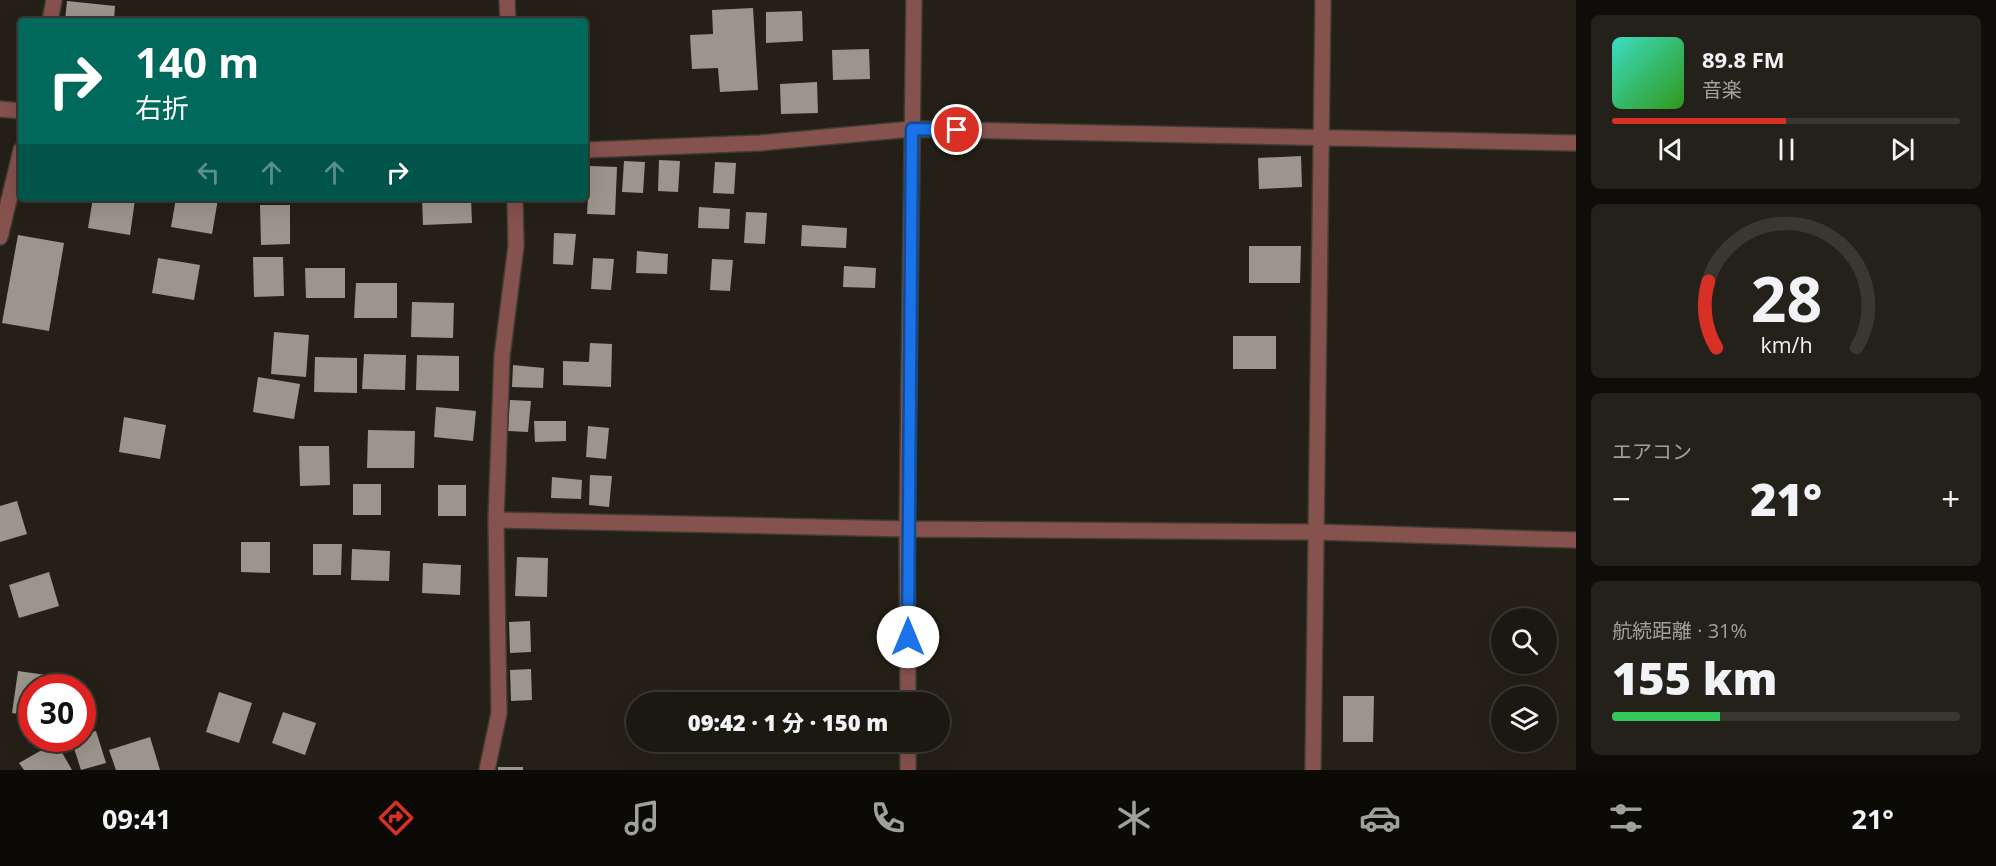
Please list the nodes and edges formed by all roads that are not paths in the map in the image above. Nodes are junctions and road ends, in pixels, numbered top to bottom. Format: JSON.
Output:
{"nodes":[{"id":1,"x":54,"y":0,"type":"edge"},
{"id":2,"x":507,"y":0,"type":"edge"},
{"id":3,"x":914,"y":0,"type":"edge"},
{"id":4,"x":1323,"y":0,"type":"edge"},
{"id":5,"x":51,"y":18,"type":"edge"},
{"id":6,"x":508,"y":18,"type":"edge"},
{"id":7,"x":0,"y":109,"type":"edge"},
{"id":8,"x":18,"y":111,"type":"edge"},
{"id":9,"x":912,"y":129,"type":"junction"},
{"id":10,"x":1322,"y":137,"type":"junction"},
{"id":11,"x":1576,"y":143,"type":"edge"},
{"id":12,"x":588,"y":150,"type":"edge"},
{"id":13,"x":18,"y":162,"type":"edge"},
{"id":14,"x":515,"y":201,"type":"edge"},
{"id":15,"x":0,"y":237,"type":"edge"},
{"id":16,"x":496,"y":520,"type":"junction"},
{"id":17,"x":907,"y":529,"type":"junction"},
{"id":18,"x":1317,"y":532,"type":"junction"},
{"id":19,"x":1576,"y":540,"type":"edge"},
{"id":20,"x":908,"y":692,"type":"edge"},
{"id":21,"x":908,"y":752,"type":"edge"},
{"id":22,"x":487,"y":770,"type":"edge"},
{"id":23,"x":908,"y":770,"type":"edge"},
{"id":24,"x":1312,"y":770,"type":"edge"}],
"edges":[{"from":1,"to":5,"type":"street"},
{"from":2,"to":6,"type":"street"},
{"from":3,"to":9,"type":"street"},
{"from":4,"to":10,"type":"street"},
{"from":7,"to":8,"type":"street"},
{"from":9,"to":10,"type":"street"},
{"from":9,"to":12,"type":"street"},
{"from":9,"to":17,"type":"street"},
{"from":10,"to":11,"type":"street"},
{"from":10,"to":18,"type":"street"},
{"from":13,"to":15,"type":"street"},
{"from":14,"to":16,"type":"street"},
{"from":16,"to":17,"type":"street"},
{"from":16,"to":22,"type":"street"},
{"from":17,"to":18,"type":"street"},
{"from":17,"to":20,"type":"street"},
{"from":18,"to":19,"type":"street"},
{"from":18,"to":24,"type":"street"},
{"from":21,"to":23,"type":"street"}]}
